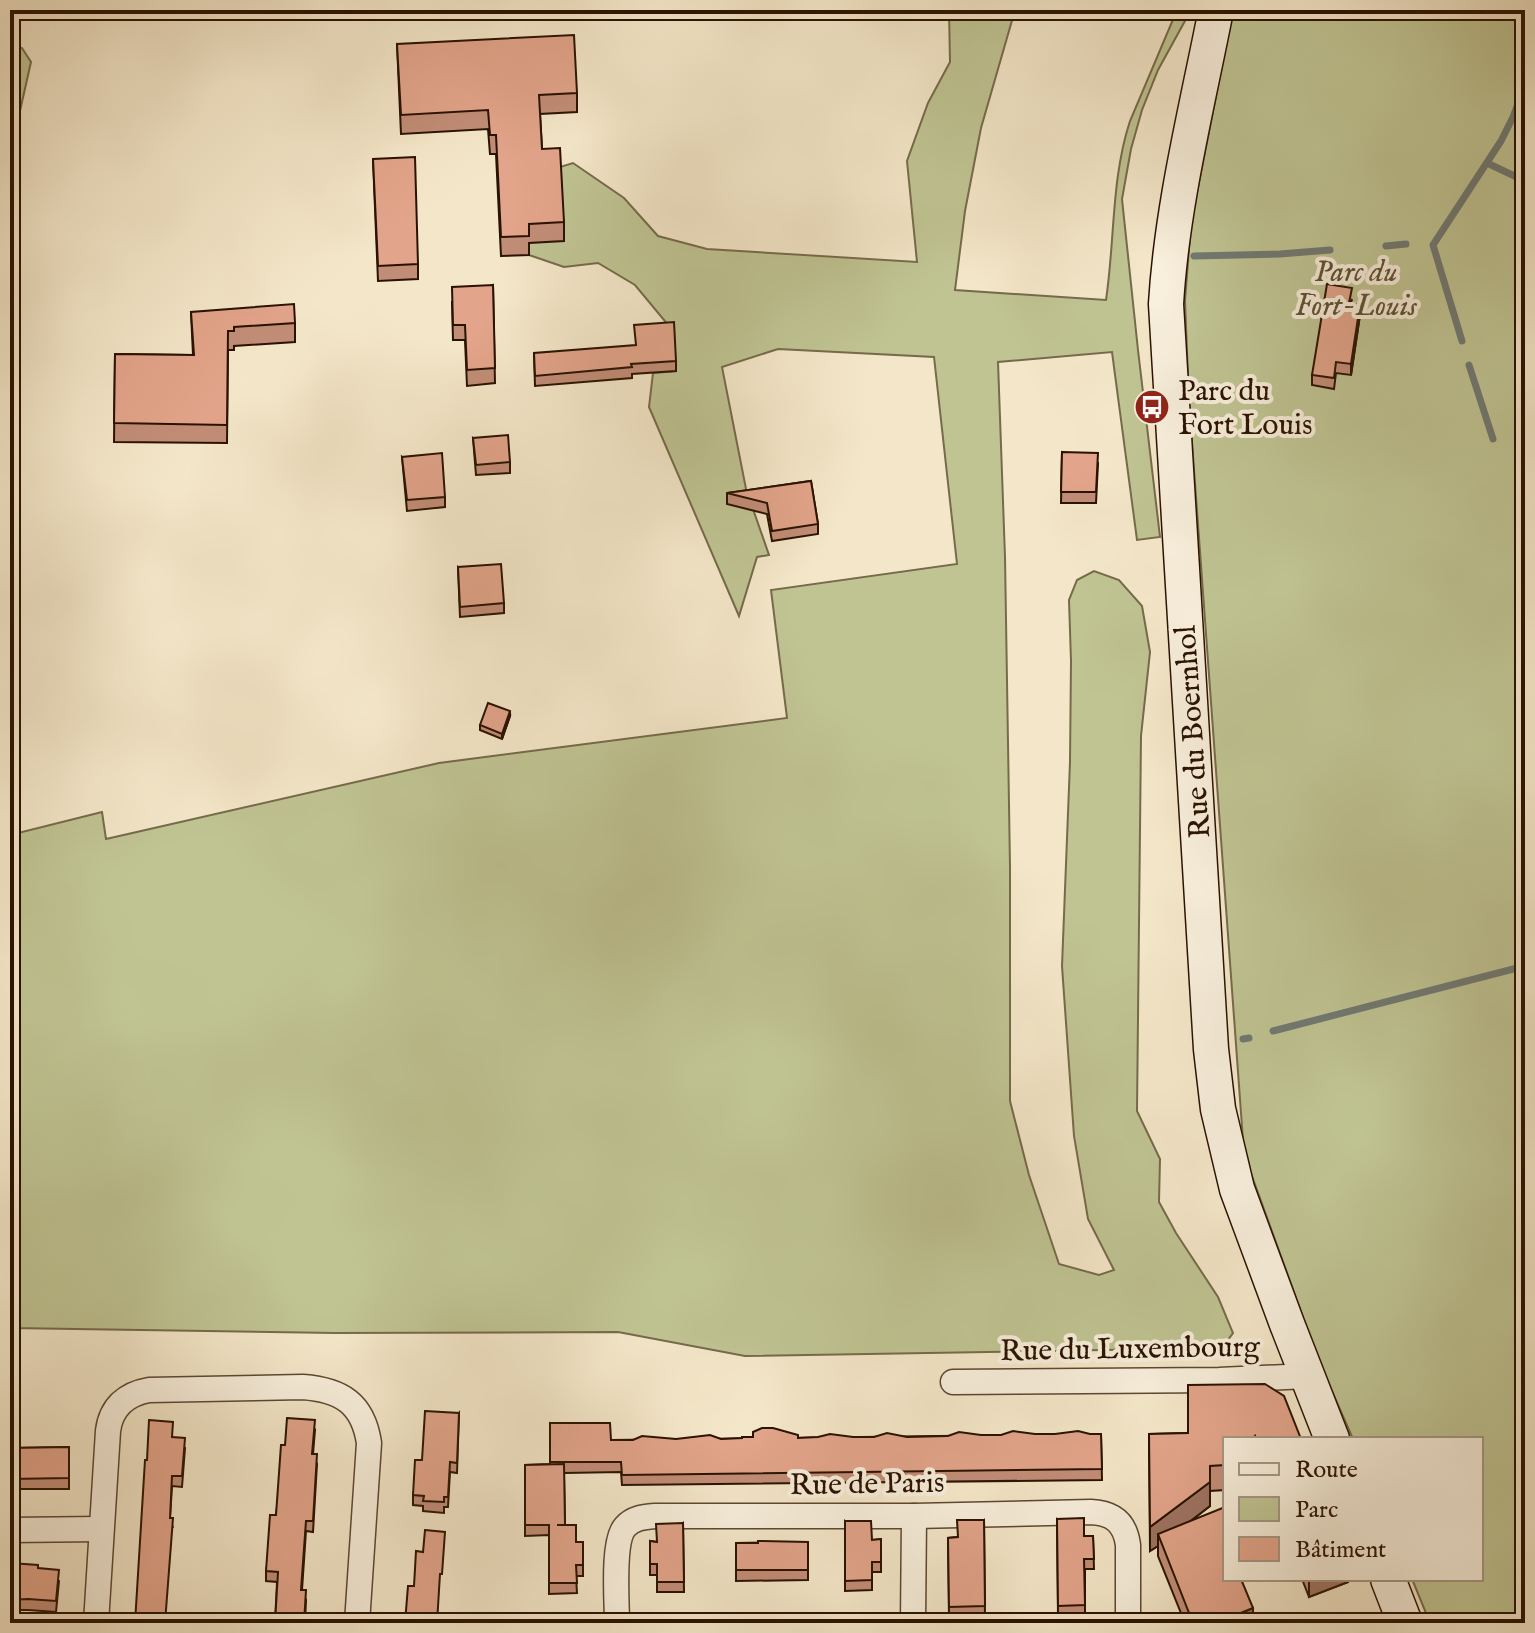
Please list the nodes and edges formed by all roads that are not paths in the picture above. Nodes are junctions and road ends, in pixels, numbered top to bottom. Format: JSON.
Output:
{"nodes":[{"id":1,"x":1216,"y":10,"type":"edge"},
{"id":2,"x":1308,"y":1376,"type":"junction"},
{"id":3,"x":953,"y":1382,"type":"dead end"},
{"id":4,"x":1331,"y":1437,"type":"edge"},
{"id":5,"x":914,"y":1516,"type":"junction"},
{"id":6,"x":101,"y":1529,"type":"junction"},
{"id":7,"x":10,"y":1530,"type":"edge"},
{"id":8,"x":1389,"y":1581,"type":"edge"},
{"id":9,"x":96,"y":1623,"type":"edge"},
{"id":10,"x":357,"y":1623,"type":"edge"},
{"id":11,"x":617,"y":1623,"type":"edge"},
{"id":12,"x":913,"y":1623,"type":"edge"},
{"id":13,"x":1128,"y":1623,"type":"edge"},
{"id":14,"x":1405,"y":1623,"type":"edge"}],
"edges":[{"from":1,"to":2,"type":"street","name":"Rue du Boernhol"},
{"from":2,"to":3,"type":"street","name":"Rue du Luxembourg"},
{"from":2,"to":4,"type":"street","name":"Rue du Boernhol"},
{"from":5,"to":11,"type":"street","name":"Rue de Paris"},
{"from":5,"to":12,"type":"street"},
{"from":5,"to":13,"type":"street","name":"Rue de Paris"},
{"from":6,"to":7,"type":"street"},
{"from":6,"to":9,"type":"street"},
{"from":6,"to":10,"type":"street"},
{"from":8,"to":14,"type":"street"}]}
